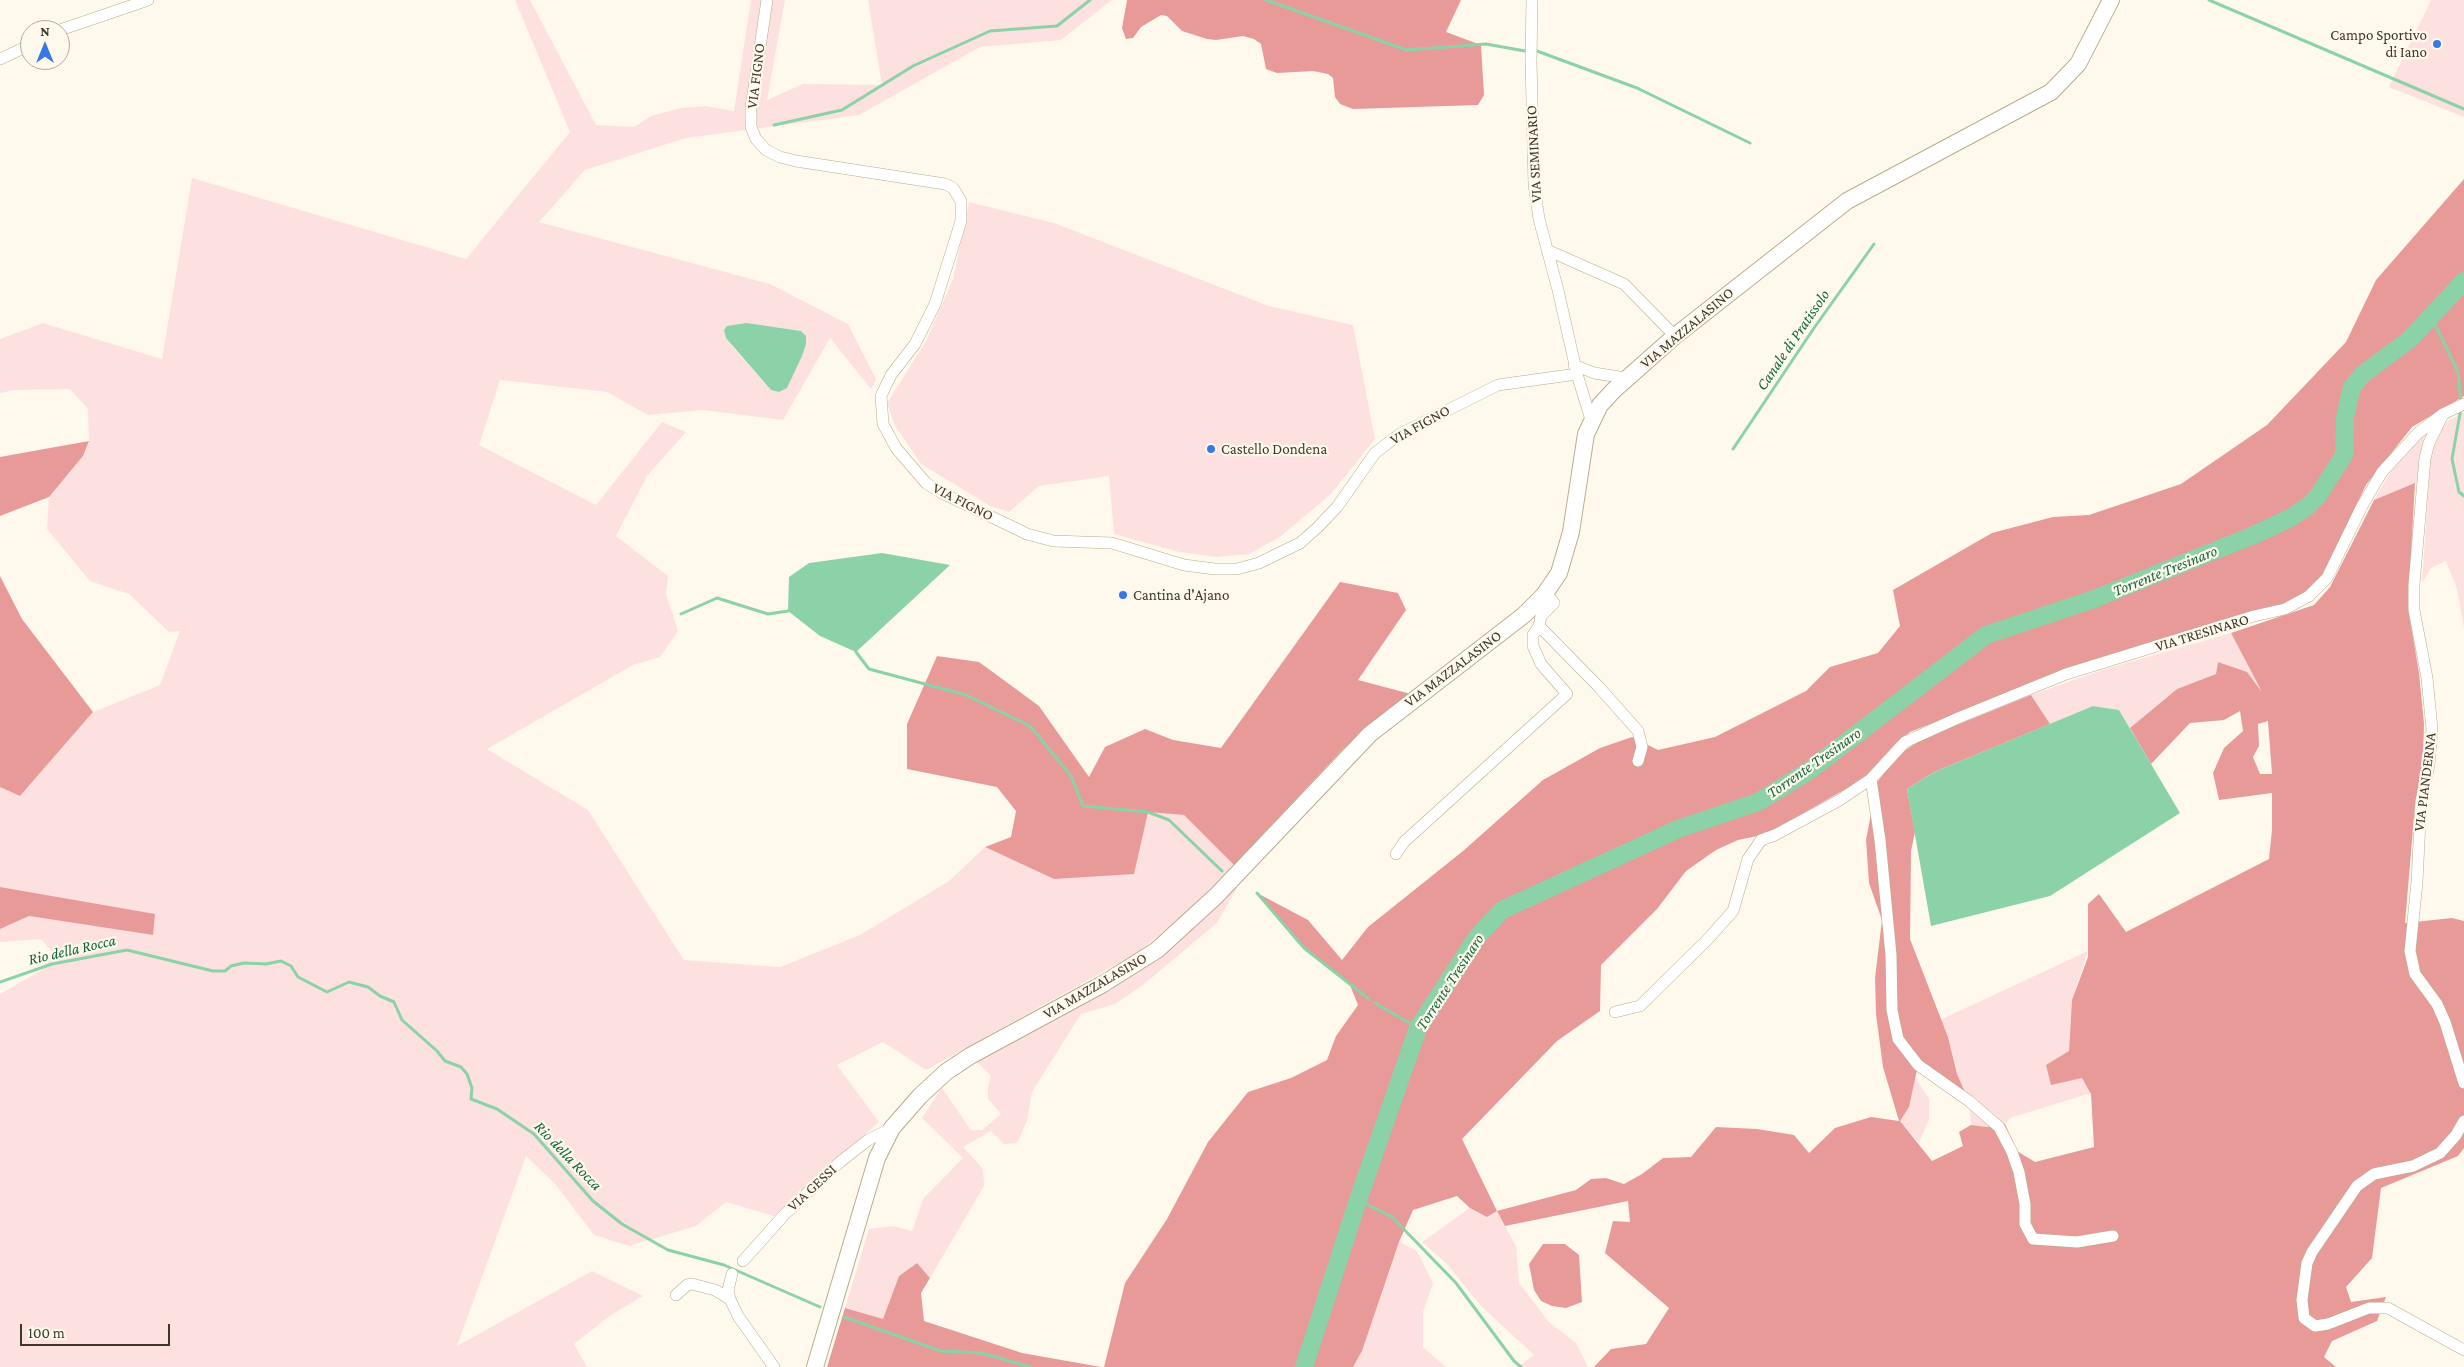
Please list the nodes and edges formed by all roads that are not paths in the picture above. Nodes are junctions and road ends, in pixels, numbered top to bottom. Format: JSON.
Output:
{"nodes":[{"id":1,"x":148,"y":0,"type":"edge"},
{"id":2,"x":767,"y":0,"type":"edge"},
{"id":3,"x":1532,"y":0,"type":"edge"},
{"id":4,"x":2111,"y":0,"type":"edge"},
{"id":5,"x":70,"y":27,"type":"edge"},
{"id":6,"x":20,"y":50,"type":"edge"},
{"id":7,"x":0,"y":59,"type":"edge"},
{"id":8,"x":1547,"y":250,"type":"junction"},
{"id":9,"x":1675,"y":336,"type":"junction"},
{"id":10,"x":1575,"y":369,"type":"junction"},
{"id":11,"x":1626,"y":378,"type":"junction"},
{"id":12,"x":2461,"y":406,"type":"edge"},
{"id":13,"x":2443,"y":414,"type":"junction"},
{"id":14,"x":1591,"y":420,"type":"junction"},
{"id":15,"x":1546,"y":593,"type":"junction"},
{"id":16,"x":1539,"y":626,"type":"junction"},
{"id":17,"x":1638,"y":761,"type":"dead end"},
{"id":18,"x":1870,"y":779,"type":"junction"},
{"id":19,"x":1396,"y":854,"type":"dead end"},
{"id":20,"x":1615,"y":1012,"type":"dead end"},
{"id":21,"x":2464,"y":1083,"type":"edge"},
{"id":22,"x":2464,"y":1121,"type":"edge"},
{"id":23,"x":892,"y":1128,"type":"junction"},
{"id":24,"x":2113,"y":1236,"type":"dead end"},
{"id":25,"x":743,"y":1261,"type":"dead end"},
{"id":26,"x":732,"y":1274,"type":"dead end"},
{"id":27,"x":676,"y":1295,"type":"dead end"},
{"id":28,"x":730,"y":1299,"type":"junction"},
{"id":29,"x":2464,"y":1350,"type":"edge"},
{"id":30,"x":774,"y":1367,"type":"edge"},
{"id":31,"x":815,"y":1367,"type":"edge"}],
"edges":[{"from":1,"to":5,"type":"street"},
{"from":2,"to":10,"type":"street","name":"VIA FIGNO"},
{"from":3,"to":8,"type":"street","name":"VIA SEMINARIO"},
{"from":4,"to":9,"type":"main road","name":"VIA MAZZALASINO"},
{"from":6,"to":7,"type":"street"},
{"from":8,"to":9,"type":"street"},
{"from":8,"to":10,"type":"street","name":"VIA SEMINARIO"},
{"from":9,"to":11,"type":"main road","name":"VIA MAZZALASINO"},
{"from":10,"to":11,"type":"street"},
{"from":10,"to":14,"type":"street","name":"VIA SEMINARIO"},
{"from":11,"to":14,"type":"main road","name":"VIA MAZZALASINO"},
{"from":12,"to":13,"type":"street","name":"VIA TRESINARO"},
{"from":13,"to":18,"type":"street","name":"VIA TRESINARO"},
{"from":13,"to":21,"type":"street","name":"VIA PIANDERNA"},
{"from":14,"to":15,"type":"main road","name":"VIA MAZZALASINO"},
{"from":15,"to":16,"type":"street"},
{"from":15,"to":23,"type":"main road","name":"VIA MAZZALASINO"},
{"from":16,"to":17,"type":"street"},
{"from":16,"to":19,"type":"street"},
{"from":18,"to":20,"type":"street","name":"VIA TRESINARO"},
{"from":18,"to":24,"type":"street"},
{"from":22,"to":29,"type":"street"},
{"from":23,"to":25,"type":"street","name":"VIA GESSI"},
{"from":23,"to":31,"type":"main road","name":"VIA MAZZALASINO"},
{"from":26,"to":28,"type":"street"},
{"from":27,"to":28,"type":"street"},
{"from":28,"to":30,"type":"street"}]}
